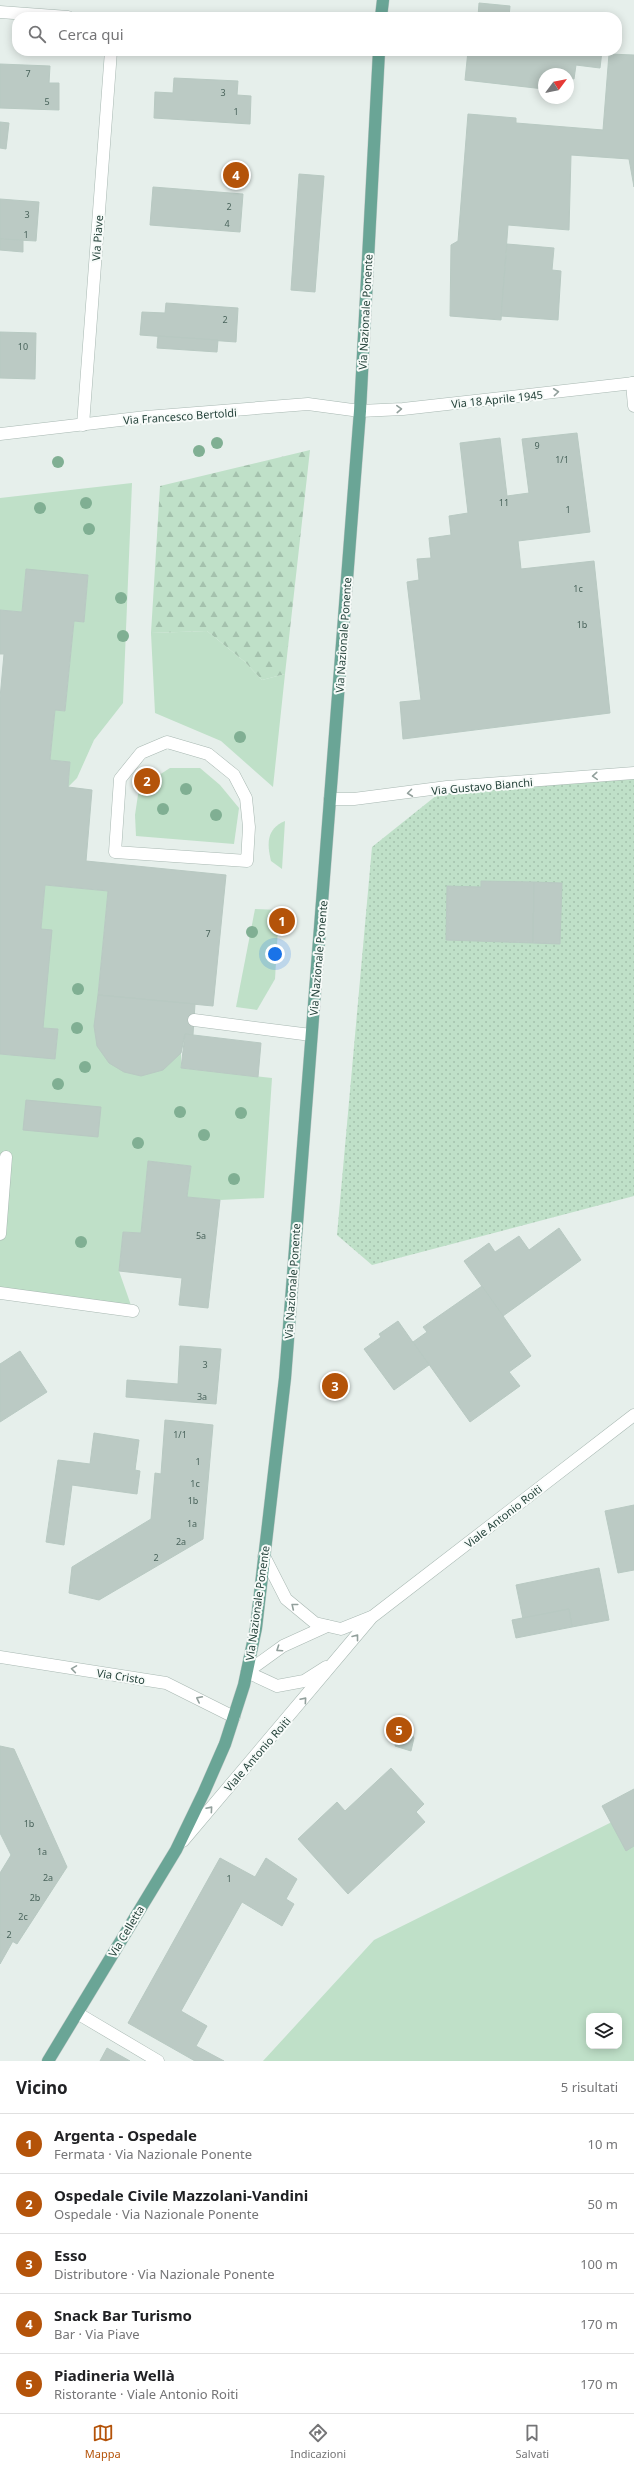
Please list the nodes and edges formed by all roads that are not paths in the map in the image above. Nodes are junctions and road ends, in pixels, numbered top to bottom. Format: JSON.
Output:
{"nodes":[{"id":1,"x":382,"y":0,"type":"edge"},
{"id":2,"x":0,"y":12,"type":"edge"},
{"id":3,"x":381,"y":12,"type":"edge"},
{"id":4,"x":12,"y":13,"type":"edge"},
{"id":5,"x":110,"y":56,"type":"edge"},
{"id":6,"x":379,"y":56,"type":"edge"},
{"id":7,"x":633,"y":383,"type":"edge"},
{"id":8,"x":634,"y":406,"type":"edge"},
{"id":9,"x":360,"y":411,"type":"junction"},
{"id":10,"x":83,"y":424,"type":"junction"},
{"id":11,"x":0,"y":434,"type":"edge"},
{"id":12,"x":141,"y":753,"type":"joint"},
{"id":13,"x":634,"y":773,"type":"edge"},
{"id":14,"x":330,"y":799,"type":"junction"},
{"id":15,"x":194,"y":1020,"type":"dead end"},
{"id":16,"x":312,"y":1035,"type":"junction"},
{"id":17,"x":6,"y":1157,"type":"dead end"},
{"id":18,"x":0,"y":1234,"type":"edge"},
{"id":19,"x":0,"y":1293,"type":"edge"},
{"id":20,"x":133,"y":1311,"type":"dead end"},
{"id":21,"x":634,"y":1415,"type":"edge"},
{"id":22,"x":264,"y":1556,"type":"junction"},
{"id":23,"x":372,"y":1617,"type":"junction"},
{"id":24,"x":327,"y":1626,"type":"junction"},
{"id":25,"x":0,"y":1657,"type":"edge"},
{"id":26,"x":339,"y":1658,"type":"junction"},
{"id":27,"x":247,"y":1672,"type":"junction"},
{"id":28,"x":234,"y":1717,"type":"junction"},
{"id":29,"x":176,"y":1850,"type":"junction"},
{"id":30,"x":77,"y":2013,"type":"junction"},
{"id":31,"x":48,"y":2061,"type":"edge"},
{"id":32,"x":158,"y":2061,"type":"edge"}],
"edges":[{"from":1,"to":3,"type":"main road"},
{"from":2,"to":4,"type":"street"},
{"from":5,"to":10,"type":"street","name":"Via Piave"},
{"from":6,"to":9,"type":"main road","name":"Via Nazionale Ponente"},
{"from":7,"to":8,"type":"street"},
{"from":9,"to":7,"type":"street","name":"Via 18 Aprile 1945","one_way":true},
{"from":9,"to":10,"type":"street","name":"Via Francesco Bertoldi"},
{"from":9,"to":14,"type":"main road","name":"Via Nazionale Ponente"},
{"from":10,"to":11,"type":"street","name":"Via Francesco Bertoldi"},
{"from":12,"to":12,"type":"street"},
{"from":13,"to":14,"type":"street","name":"Via Gustavo Bianchi","one_way":true},
{"from":14,"to":16,"type":"main road","name":"Via Nazionale Ponente"},
{"from":15,"to":16,"type":"street"},
{"from":16,"to":22,"type":"main road","name":"Via Nazionale Ponente"},
{"from":17,"to":18,"type":"street"},
{"from":19,"to":20,"type":"street"},
{"from":21,"to":23,"type":"street","name":"Viale Antonio Roiti"},
{"from":24,"to":22,"type":"street","name":"Viale Antonio Roiti","one_way":true},
{"from":22,"to":27,"type":"main road","name":"Via Nazionale Ponente"},
{"from":23,"to":24,"type":"street","name":"Viale Antonio Roiti"},
{"from":26,"to":23,"type":"street","name":"Viale Antonio Roiti","one_way":true},
{"from":24,"to":27,"type":"street","name":"Viale Antonio Roiti","one_way":true},
{"from":28,"to":25,"type":"street","name":"Via Cristo","one_way":true},
{"from":26,"to":27,"type":"street","name":"Viale Antonio Roiti"},
{"from":29,"to":26,"type":"street","name":"Viale Antonio Roiti","one_way":true},
{"from":27,"to":28,"type":"main road","name":"Via Nazionale Ponente"},
{"from":28,"to":29,"type":"main road","name":"Via Nazionale Ponente"},
{"from":29,"to":30,"type":"main road","name":"Via Celletta"},
{"from":30,"to":31,"type":"main road","name":"Via Celletta"},
{"from":30,"to":32,"type":"street"}]}
